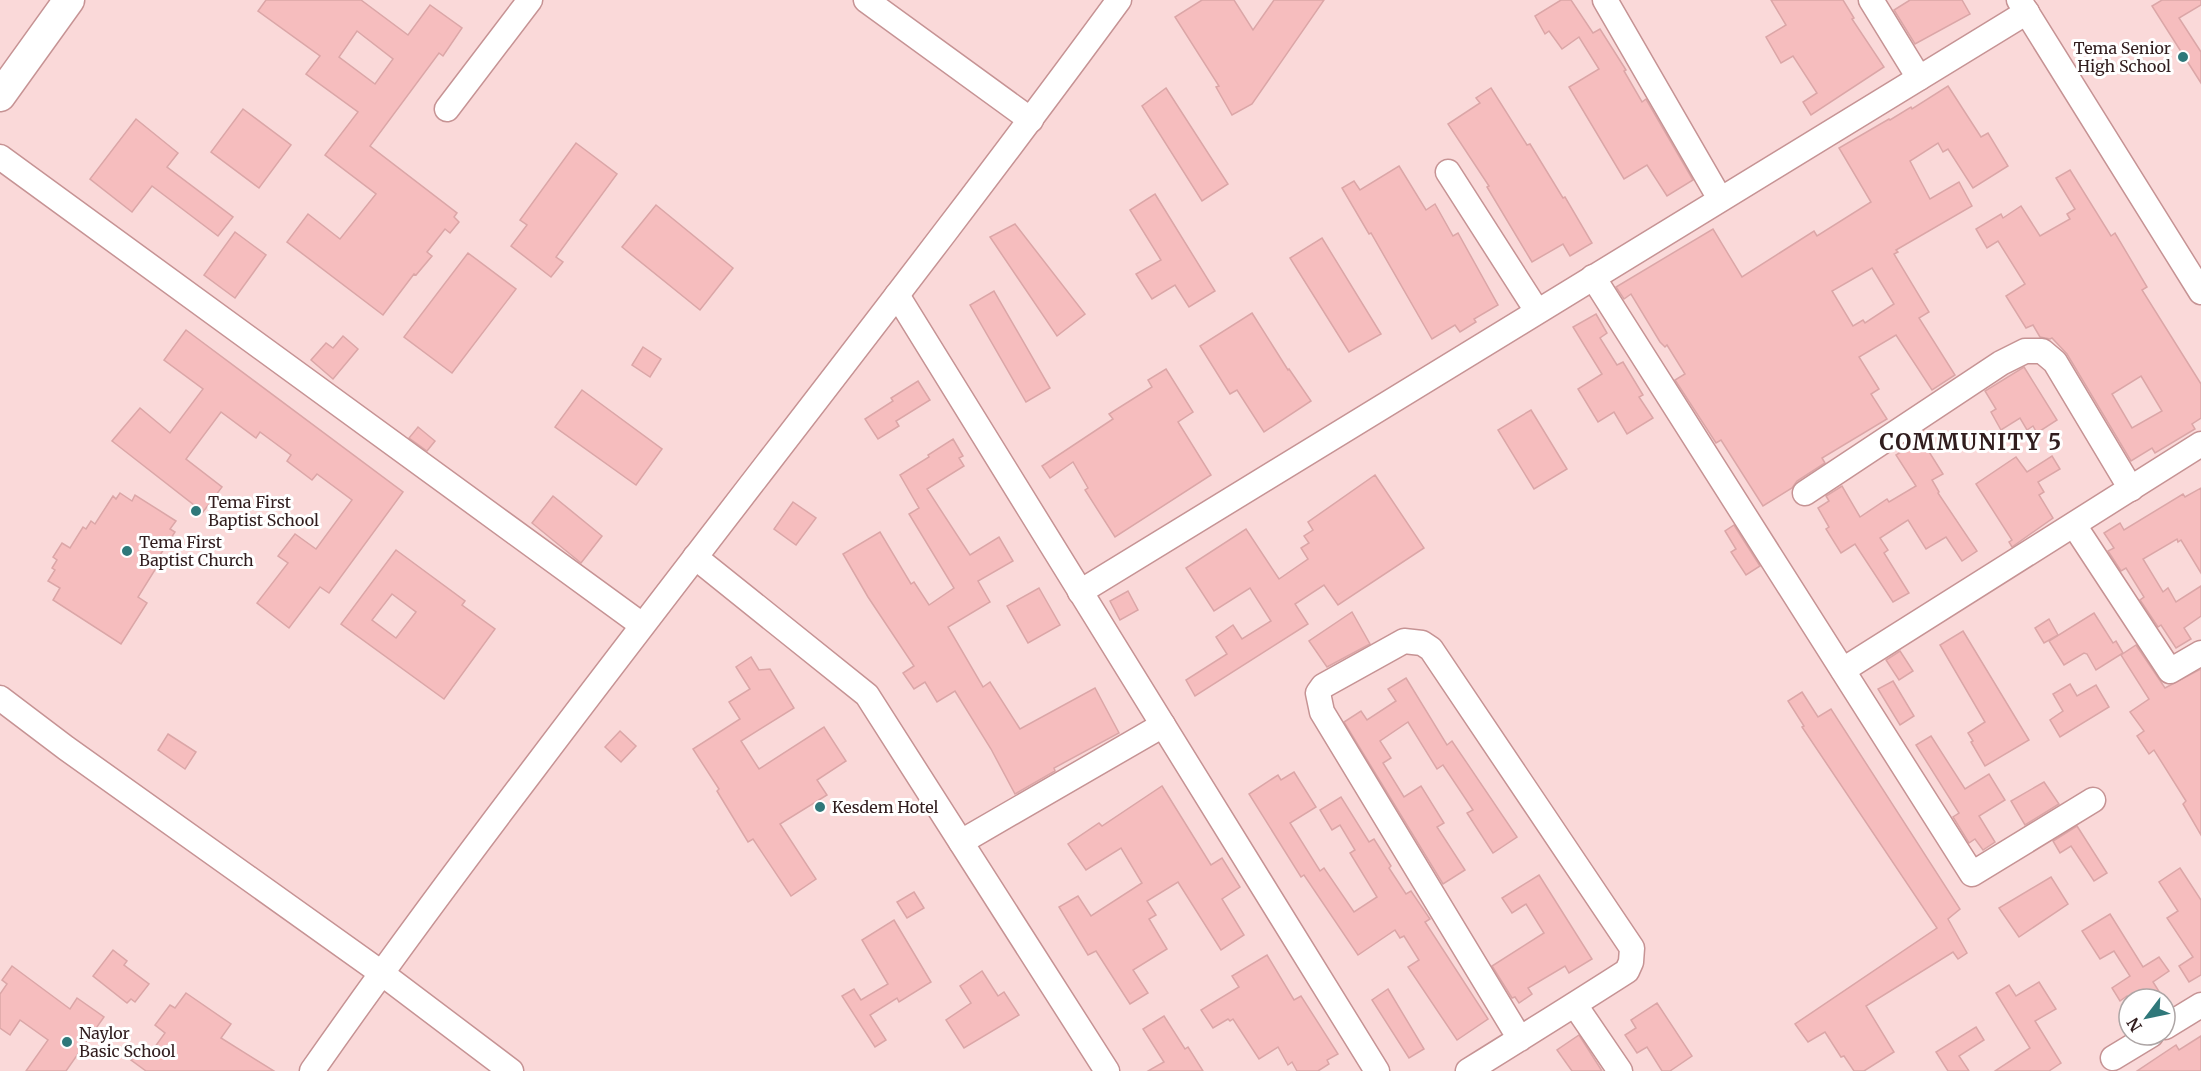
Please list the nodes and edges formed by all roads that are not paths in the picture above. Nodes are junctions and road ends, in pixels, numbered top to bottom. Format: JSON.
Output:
{"nodes":[{"id":1,"x":69,"y":0,"type":"edge"},
{"id":2,"x":530,"y":0,"type":"edge"},
{"id":3,"x":866,"y":0,"type":"edge"},
{"id":4,"x":1119,"y":0,"type":"edge"},
{"id":5,"x":1605,"y":0,"type":"edge"},
{"id":6,"x":1871,"y":0,"type":"edge"},
{"id":7,"x":2023,"y":6,"type":"edge"},
{"id":8,"x":1919,"y":78,"type":"junction"},
{"id":9,"x":0,"y":96,"type":"edge"},
{"id":10,"x":447,"y":109,"type":"dead end"},
{"id":11,"x":1031,"y":120,"type":"junction"},
{"id":12,"x":0,"y":157,"type":"edge"},
{"id":13,"x":1448,"y":172,"type":"dead end"},
{"id":14,"x":1720,"y":199,"type":"junction"},
{"id":15,"x":1593,"y":277,"type":"junction"},
{"id":16,"x":2201,"y":292,"type":"edge"},
{"id":17,"x":897,"y":295,"type":"junction"},
{"id":18,"x":1537,"y":311,"type":"junction"},
{"id":19,"x":2201,"y":444,"type":"edge"},
{"id":20,"x":2131,"y":489,"type":"junction"},
{"id":21,"x":1805,"y":494,"type":"dead end"},
{"id":22,"x":2074,"y":525,"type":"junction"},
{"id":23,"x":695,"y":556,"type":"junction"},
{"id":24,"x":1080,"y":592,"type":"junction"},
{"id":25,"x":642,"y":625,"type":"junction"},
{"id":26,"x":2201,"y":653,"type":"edge"},
{"id":27,"x":1843,"y":670,"type":"junction"},
{"id":28,"x":6,"y":705,"type":"edge"},
{"id":29,"x":1163,"y":725,"type":"junction"},
{"id":30,"x":2093,"y":800,"type":"dead end"},
{"id":31,"x":961,"y":842,"type":"junction"},
{"id":32,"x":380,"y":972,"type":"junction"},
{"id":33,"x":1575,"y":1005,"type":"junction"},
{"id":34,"x":2201,"y":1005,"type":"edge"},
{"id":35,"x":2177,"y":1020,"type":"edge"},
{"id":36,"x":1520,"y":1039,"type":"junction"},
{"id":37,"x":2132,"y":1047,"type":"edge"},
{"id":38,"x":2113,"y":1059,"type":"dead end"},
{"id":39,"x":1474,"y":1069,"type":"edge"},
{"id":40,"x":312,"y":1071,"type":"edge"},
{"id":41,"x":511,"y":1071,"type":"edge"},
{"id":42,"x":1107,"y":1071,"type":"edge"},
{"id":43,"x":1377,"y":1071,"type":"edge"},
{"id":44,"x":1620,"y":1071,"type":"edge"}],
"edges":[{"from":1,"to":9,"type":"main road"},
{"from":2,"to":10,"type":"street"},
{"from":3,"to":11,"type":"street"},
{"from":4,"to":11,"type":"street"},
{"from":5,"to":14,"type":"street"},
{"from":6,"to":8,"type":"street"},
{"from":7,"to":8,"type":"street"},
{"from":7,"to":16,"type":"street"},
{"from":8,"to":14,"type":"street"},
{"from":11,"to":17,"type":"street"},
{"from":12,"to":25,"type":"street"},
{"from":13,"to":18,"type":"street"},
{"from":14,"to":15,"type":"street"},
{"from":15,"to":18,"type":"street"},
{"from":15,"to":27,"type":"street"},
{"from":17,"to":23,"type":"street"},
{"from":17,"to":24,"type":"street"},
{"from":18,"to":24,"type":"street"},
{"from":19,"to":20,"type":"street"},
{"from":20,"to":21,"type":"street"},
{"from":20,"to":22,"type":"street"},
{"from":22,"to":26,"type":"street"},
{"from":22,"to":27,"type":"street"},
{"from":23,"to":25,"type":"street"},
{"from":23,"to":31,"type":"street"},
{"from":24,"to":29,"type":"street"},
{"from":25,"to":32,"type":"street"},
{"from":27,"to":30,"type":"street"},
{"from":28,"to":32,"type":"street"},
{"from":29,"to":31,"type":"street"},
{"from":29,"to":43,"type":"street"},
{"from":31,"to":42,"type":"street"},
{"from":32,"to":40,"type":"street"},
{"from":32,"to":41,"type":"street"},
{"from":33,"to":36,"type":"street"},
{"from":33,"to":36,"type":"street"},
{"from":33,"to":44,"type":"street"},
{"from":34,"to":35,"type":"street"},
{"from":36,"to":39,"type":"street"},
{"from":37,"to":38,"type":"street"}]}
